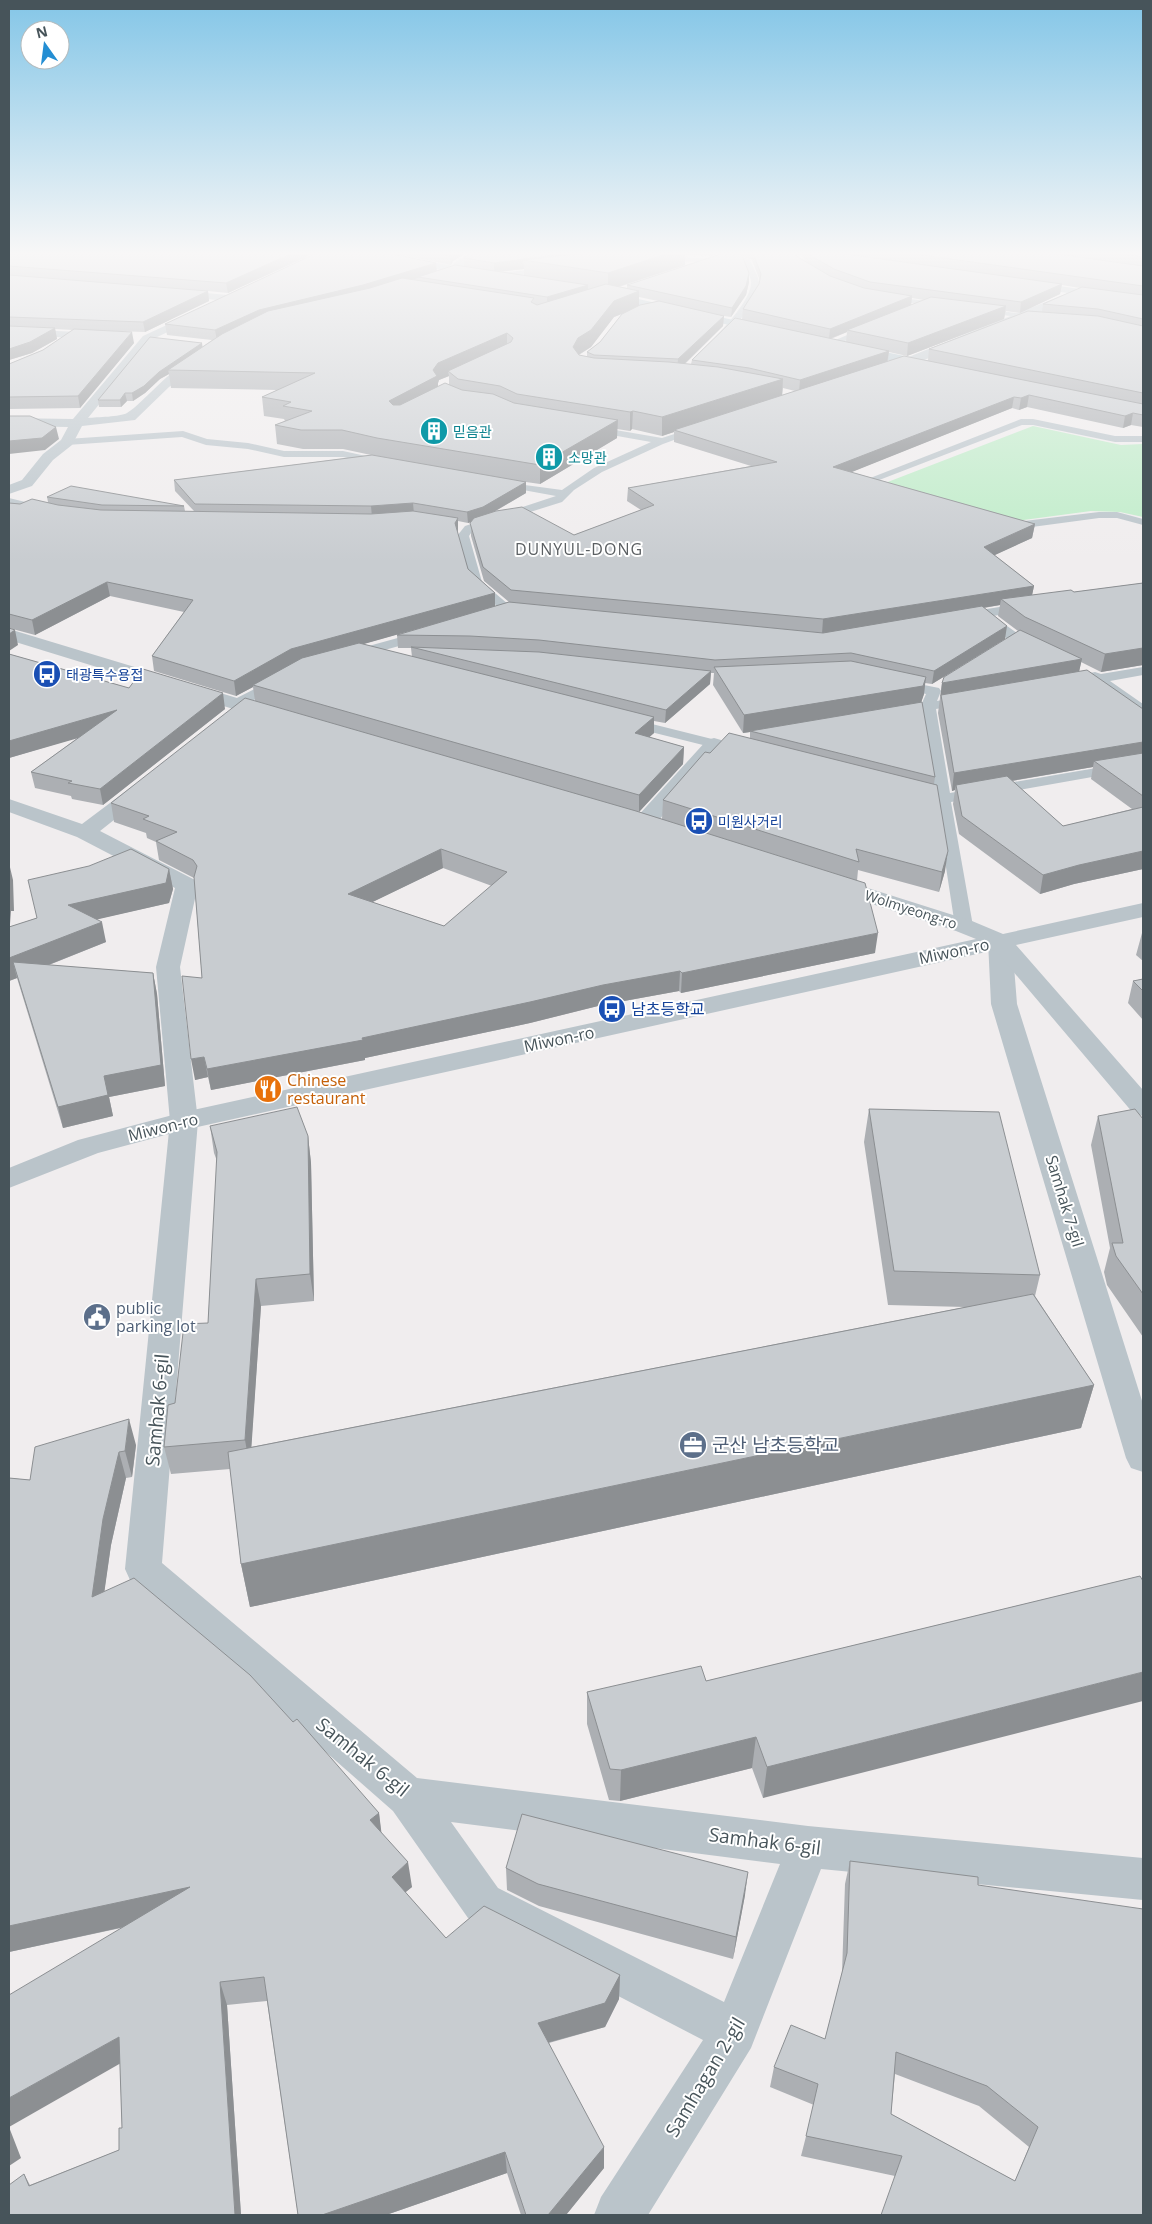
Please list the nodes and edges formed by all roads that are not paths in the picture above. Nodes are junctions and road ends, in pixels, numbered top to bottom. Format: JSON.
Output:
{"nodes":[{"id":1,"x":133,"y":355,"type":"edge"},
{"id":2,"x":208,"y":355,"type":"edge"},
{"id":3,"x":882,"y":355,"type":"edge"},
{"id":4,"x":924,"y":355,"type":"edge"},
{"id":5,"x":910,"y":360,"type":"junction"},
{"id":6,"x":891,"y":366,"type":"edge"},
{"id":7,"x":949,"y":369,"type":"edge"},
{"id":8,"x":9,"y":422,"type":"edge"},
{"id":9,"x":77,"y":423,"type":"junction"},
{"id":10,"x":712,"y":425,"type":"edge"},
{"id":11,"x":581,"y":427,"type":"edge"},
{"id":12,"x":1143,"y":439,"type":"edge"},
{"id":13,"x":664,"y":441,"type":"junction"},
{"id":14,"x":67,"y":442,"type":"junction"},
{"id":15,"x":397,"y":465,"type":"edge"},
{"id":16,"x":39,"y":466,"type":"junction"},
{"id":17,"x":17,"y":470,"type":"dead end"},
{"id":18,"x":492,"y":482,"type":"edge"},
{"id":19,"x":9,"y":490,"type":"edge"},
{"id":20,"x":892,"y":493,"type":"edge"},
{"id":21,"x":564,"y":494,"type":"junction"},
{"id":22,"x":9,"y":501,"type":"edge"},
{"id":23,"x":61,"y":513,"type":"edge"},
{"id":24,"x":1143,"y":522,"type":"edge"},
{"id":25,"x":454,"y":525,"type":"edge"},
{"id":26,"x":1000,"y":525,"type":"edge"},
{"id":27,"x":469,"y":528,"type":"junction"},
{"id":28,"x":1039,"y":605,"type":"edge"},
{"id":29,"x":982,"y":613,"type":"junction"},
{"id":30,"x":489,"y":615,"type":"edge"},
{"id":31,"x":954,"y":618,"type":"edge"},
{"id":32,"x":434,"y":631,"type":"edge"},
{"id":33,"x":9,"y":634,"type":"edge"},
{"id":34,"x":360,"y":653,"type":"junction"},
{"id":35,"x":406,"y":654,"type":"edge"},
{"id":36,"x":1050,"y":655,"type":"edge"},
{"id":37,"x":342,"y":658,"type":"edge"},
{"id":38,"x":388,"y":661,"type":"edge"},
{"id":39,"x":1075,"y":667,"type":"edge"},
{"id":40,"x":1143,"y":671,"type":"edge"},
{"id":41,"x":290,"y":674,"type":"edge"},
{"id":42,"x":1101,"y":679,"type":"junction"},
{"id":43,"x":887,"y":681,"type":"edge"},
{"id":44,"x":1062,"y":685,"type":"edge"},
{"id":45,"x":976,"y":698,"type":"edge"},
{"id":46,"x":928,"y":706,"type":"junction"},
{"id":47,"x":1143,"y":710,"type":"edge"},
{"id":48,"x":233,"y":712,"type":"junction"},
{"id":49,"x":879,"y":714,"type":"edge"},
{"id":50,"x":618,"y":719,"type":"edge"},
{"id":51,"x":292,"y":720,"type":"edge"},
{"id":52,"x":714,"y":744,"type":"junction"},
{"id":53,"x":743,"y":745,"type":"edge"},
{"id":54,"x":1143,"y":764,"type":"edge"},
{"id":55,"x":154,"y":778,"type":"edge"},
{"id":56,"x":904,"y":790,"type":"edge"},
{"id":57,"x":942,"y":799,"type":"junction"},
{"id":58,"x":9,"y":804,"type":"edge"},
{"id":59,"x":644,"y":824,"type":"edge"},
{"id":60,"x":85,"y":832,"type":"junction"},
{"id":61,"x":813,"y":878,"type":"edge"},
{"id":62,"x":1143,"y":910,"type":"edge"},
{"id":63,"x":964,"y":926,"type":"junction"},
{"id":64,"x":1000,"y":941,"type":"junction"},
{"id":65,"x":1143,"y":1107,"type":"edge"},
{"id":66,"x":184,"y":1121,"type":"junction"},
{"id":67,"x":10,"y":1177,"type":"edge"},
{"id":68,"x":1143,"y":1458,"type":"edge"},
{"id":69,"x":408,"y":1798,"type":"junction"},
{"id":70,"x":808,"y":1847,"type":"junction"},
{"id":71,"x":1143,"y":1879,"type":"edge"},
{"id":72,"x":736,"y":2032,"type":"junction"},
{"id":73,"x":619,"y":2215,"type":"edge"}],
"edges":[{"from":1,"to":9,"type":"street"},
{"from":2,"to":9,"type":"street"},
{"from":3,"to":5,"type":"main road"},
{"from":4,"to":5,"type":"street"},
{"from":5,"to":6,"type":"lane"},
{"from":5,"to":7,"type":"main road"},
{"from":8,"to":9,"type":"street"},
{"from":9,"to":14,"type":"street"},
{"from":10,"to":13,"type":"lane"},
{"from":11,"to":13,"type":"lane"},
{"from":12,"to":20,"type":"lane"},
{"from":13,"to":21,"type":"lane"},
{"from":14,"to":15,"type":"lane"},
{"from":14,"to":16,"type":"street"},
{"from":16,"to":17,"type":"street"},
{"from":16,"to":19,"type":"street"},
{"from":18,"to":21,"type":"lane"},
{"from":21,"to":27,"type":"lane"},
{"from":22,"to":23,"type":"lane"},
{"from":24,"to":26,"type":"lane"},
{"from":25,"to":27,"type":"lane"},
{"from":27,"to":30,"type":"lane"},
{"from":28,"to":29,"type":"lane"},
{"from":29,"to":31,"type":"lane"},
{"from":29,"to":36,"type":"lane"},
{"from":32,"to":34,"type":"lane"},
{"from":33,"to":48,"type":"street"},
{"from":34,"to":35,"type":"lane"},
{"from":34,"to":37,"type":"lane"},
{"from":34,"to":38,"type":"lane"},
{"from":39,"to":42,"type":"lane"},
{"from":40,"to":42,"type":"lane"},
{"from":41,"to":48,"type":"lane"},
{"from":42,"to":44,"type":"lane"},
{"from":42,"to":47,"type":"lane"},
{"from":43,"to":46,"type":"lane"},
{"from":45,"to":46,"type":"lane"},
{"from":46,"to":49,"type":"lane"},
{"from":46,"to":57,"type":"lane"},
{"from":48,"to":51,"type":"street"},
{"from":50,"to":52,"type":"lane"},
{"from":52,"to":53,"type":"lane"},
{"from":52,"to":59,"type":"street"},
{"from":54,"to":57,"type":"lane"},
{"from":55,"to":60,"type":"street"},
{"from":56,"to":57,"type":"lane"},
{"from":57,"to":63,"type":"lane"},
{"from":58,"to":60,"type":"street"},
{"from":60,"to":66,"type":"street"},
{"from":61,"to":63,"type":"street","name":"Wolmyeong-ro"},
{"from":62,"to":64,"type":"street","name":"Miwon-ro"},
{"from":63,"to":64,"type":"street","name":"Wolmyeong-ro"},
{"from":64,"to":65,"type":"street","name":"Wolmyeong-ro"},
{"from":64,"to":66,"type":"street","name":"Miwon-ro"},
{"from":64,"to":68,"type":"street","name":"Samhak 7-gil"},
{"from":66,"to":67,"type":"street","name":"Miwon-ro"},
{"from":66,"to":69,"type":"street","name":"Samhak 6-gil"},
{"from":69,"to":70,"type":"street","name":"Samhak 6-gil"},
{"from":69,"to":72,"type":"street"},
{"from":70,"to":71,"type":"street","name":"Samhak 6-gil"},
{"from":70,"to":72,"type":"street","name":"Samhagan 2-gil"},
{"from":72,"to":73,"type":"street","name":"Samhagan 2-gil"}]}
